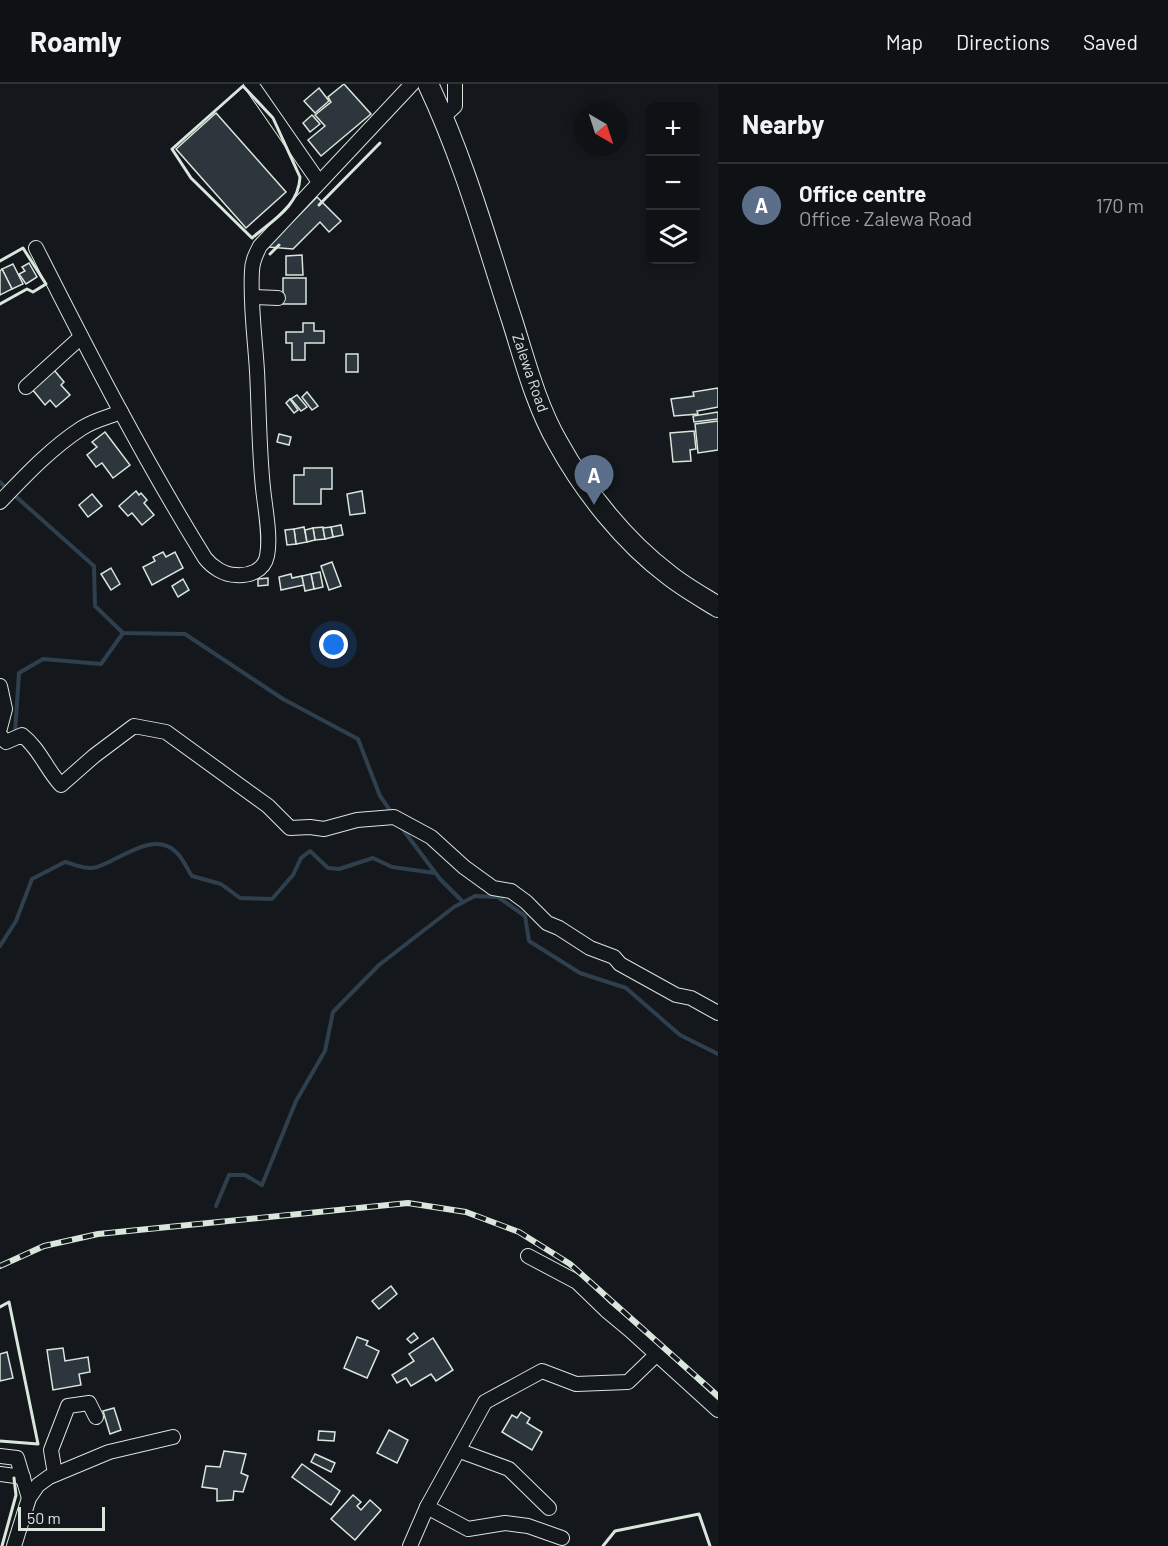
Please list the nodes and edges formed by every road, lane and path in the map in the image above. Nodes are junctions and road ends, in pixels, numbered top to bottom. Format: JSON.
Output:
{"nodes":[{"id":1,"x":251,"y":84,"type":"edge"},
{"id":2,"x":412,"y":84,"type":"edge"},
{"id":3,"x":428,"y":84,"type":"edge"},
{"id":4,"x":455,"y":84,"type":"edge"},
{"id":5,"x":443,"y":117,"type":"junction"},
{"id":6,"x":319,"y":182,"type":"junction"},
{"id":7,"x":36,"y":248,"type":"dead end"},
{"id":8,"x":253,"y":297,"type":"junction"},
{"id":9,"x":278,"y":297,"type":"dead end"},
{"id":10,"x":81,"y":336,"type":"junction"},
{"id":11,"x":26,"y":387,"type":"dead end"},
{"id":12,"x":121,"y":412,"type":"junction"},
{"id":13,"x":0,"y":502,"type":"edge"},
{"id":14,"x":718,"y":607,"type":"edge"},
{"id":15,"x":0,"y":686,"type":"edge"},
{"id":16,"x":0,"y":728,"type":"edge"},
{"id":17,"x":0,"y":735,"type":"edge"},
{"id":18,"x":718,"y":1013,"type":"edge"},
{"id":19,"x":528,"y":1256,"type":"dead end"},
{"id":20,"x":656,"y":1355,"type":"junction"},
{"id":21,"x":718,"y":1410,"type":"edge"},
{"id":22,"x":96,"y":1417,"type":"dead end"},
{"id":23,"x":173,"y":1437,"type":"dead end"},
{"id":24,"x":460,"y":1451,"type":"junction"},
{"id":25,"x":0,"y":1456,"type":"edge"},
{"id":26,"x":0,"y":1474,"type":"edge"},
{"id":27,"x":54,"y":1474,"type":"junction"},
{"id":28,"x":23,"y":1477,"type":"junction"},
{"id":29,"x":29,"y":1498,"type":"junction"},
{"id":30,"x":427,"y":1507,"type":"junction"},
{"id":31,"x":549,"y":1508,"type":"dead end"},
{"id":32,"x":562,"y":1538,"type":"dead end"},
{"id":33,"x":14,"y":1546,"type":"edge"},
{"id":34,"x":410,"y":1546,"type":"edge"}],
"edges":[{"from":1,"to":6,"type":"street"},
{"from":2,"to":6,"type":"street"},
{"from":3,"to":5,"type":"highway","name":"Zalewa Road"},
{"from":4,"to":5,"type":"street"},
{"from":5,"to":14,"type":"highway","name":"Zalewa Road"},
{"from":6,"to":8,"type":"street"},
{"from":7,"to":10,"type":"street"},
{"from":8,"to":9,"type":"street"},
{"from":8,"to":12,"type":"street"},
{"from":10,"to":11,"type":"street"},
{"from":10,"to":12,"type":"street"},
{"from":12,"to":13,"type":"street"},
{"from":15,"to":16,"type":"street"},
{"from":17,"to":18,"type":"street"},
{"from":19,"to":20,"type":"street"},
{"from":20,"to":21,"type":"street"},
{"from":20,"to":24,"type":"street"},
{"from":22,"to":27,"type":"street"},
{"from":23,"to":27,"type":"street"},
{"from":24,"to":30,"type":"street"},
{"from":24,"to":31,"type":"street"},
{"from":25,"to":28,"type":"street"},
{"from":26,"to":28,"type":"street"},
{"from":27,"to":29,"type":"street"},
{"from":28,"to":29,"type":"street"},
{"from":29,"to":33,"type":"street"},
{"from":30,"to":32,"type":"street"},
{"from":30,"to":34,"type":"street"}]}
